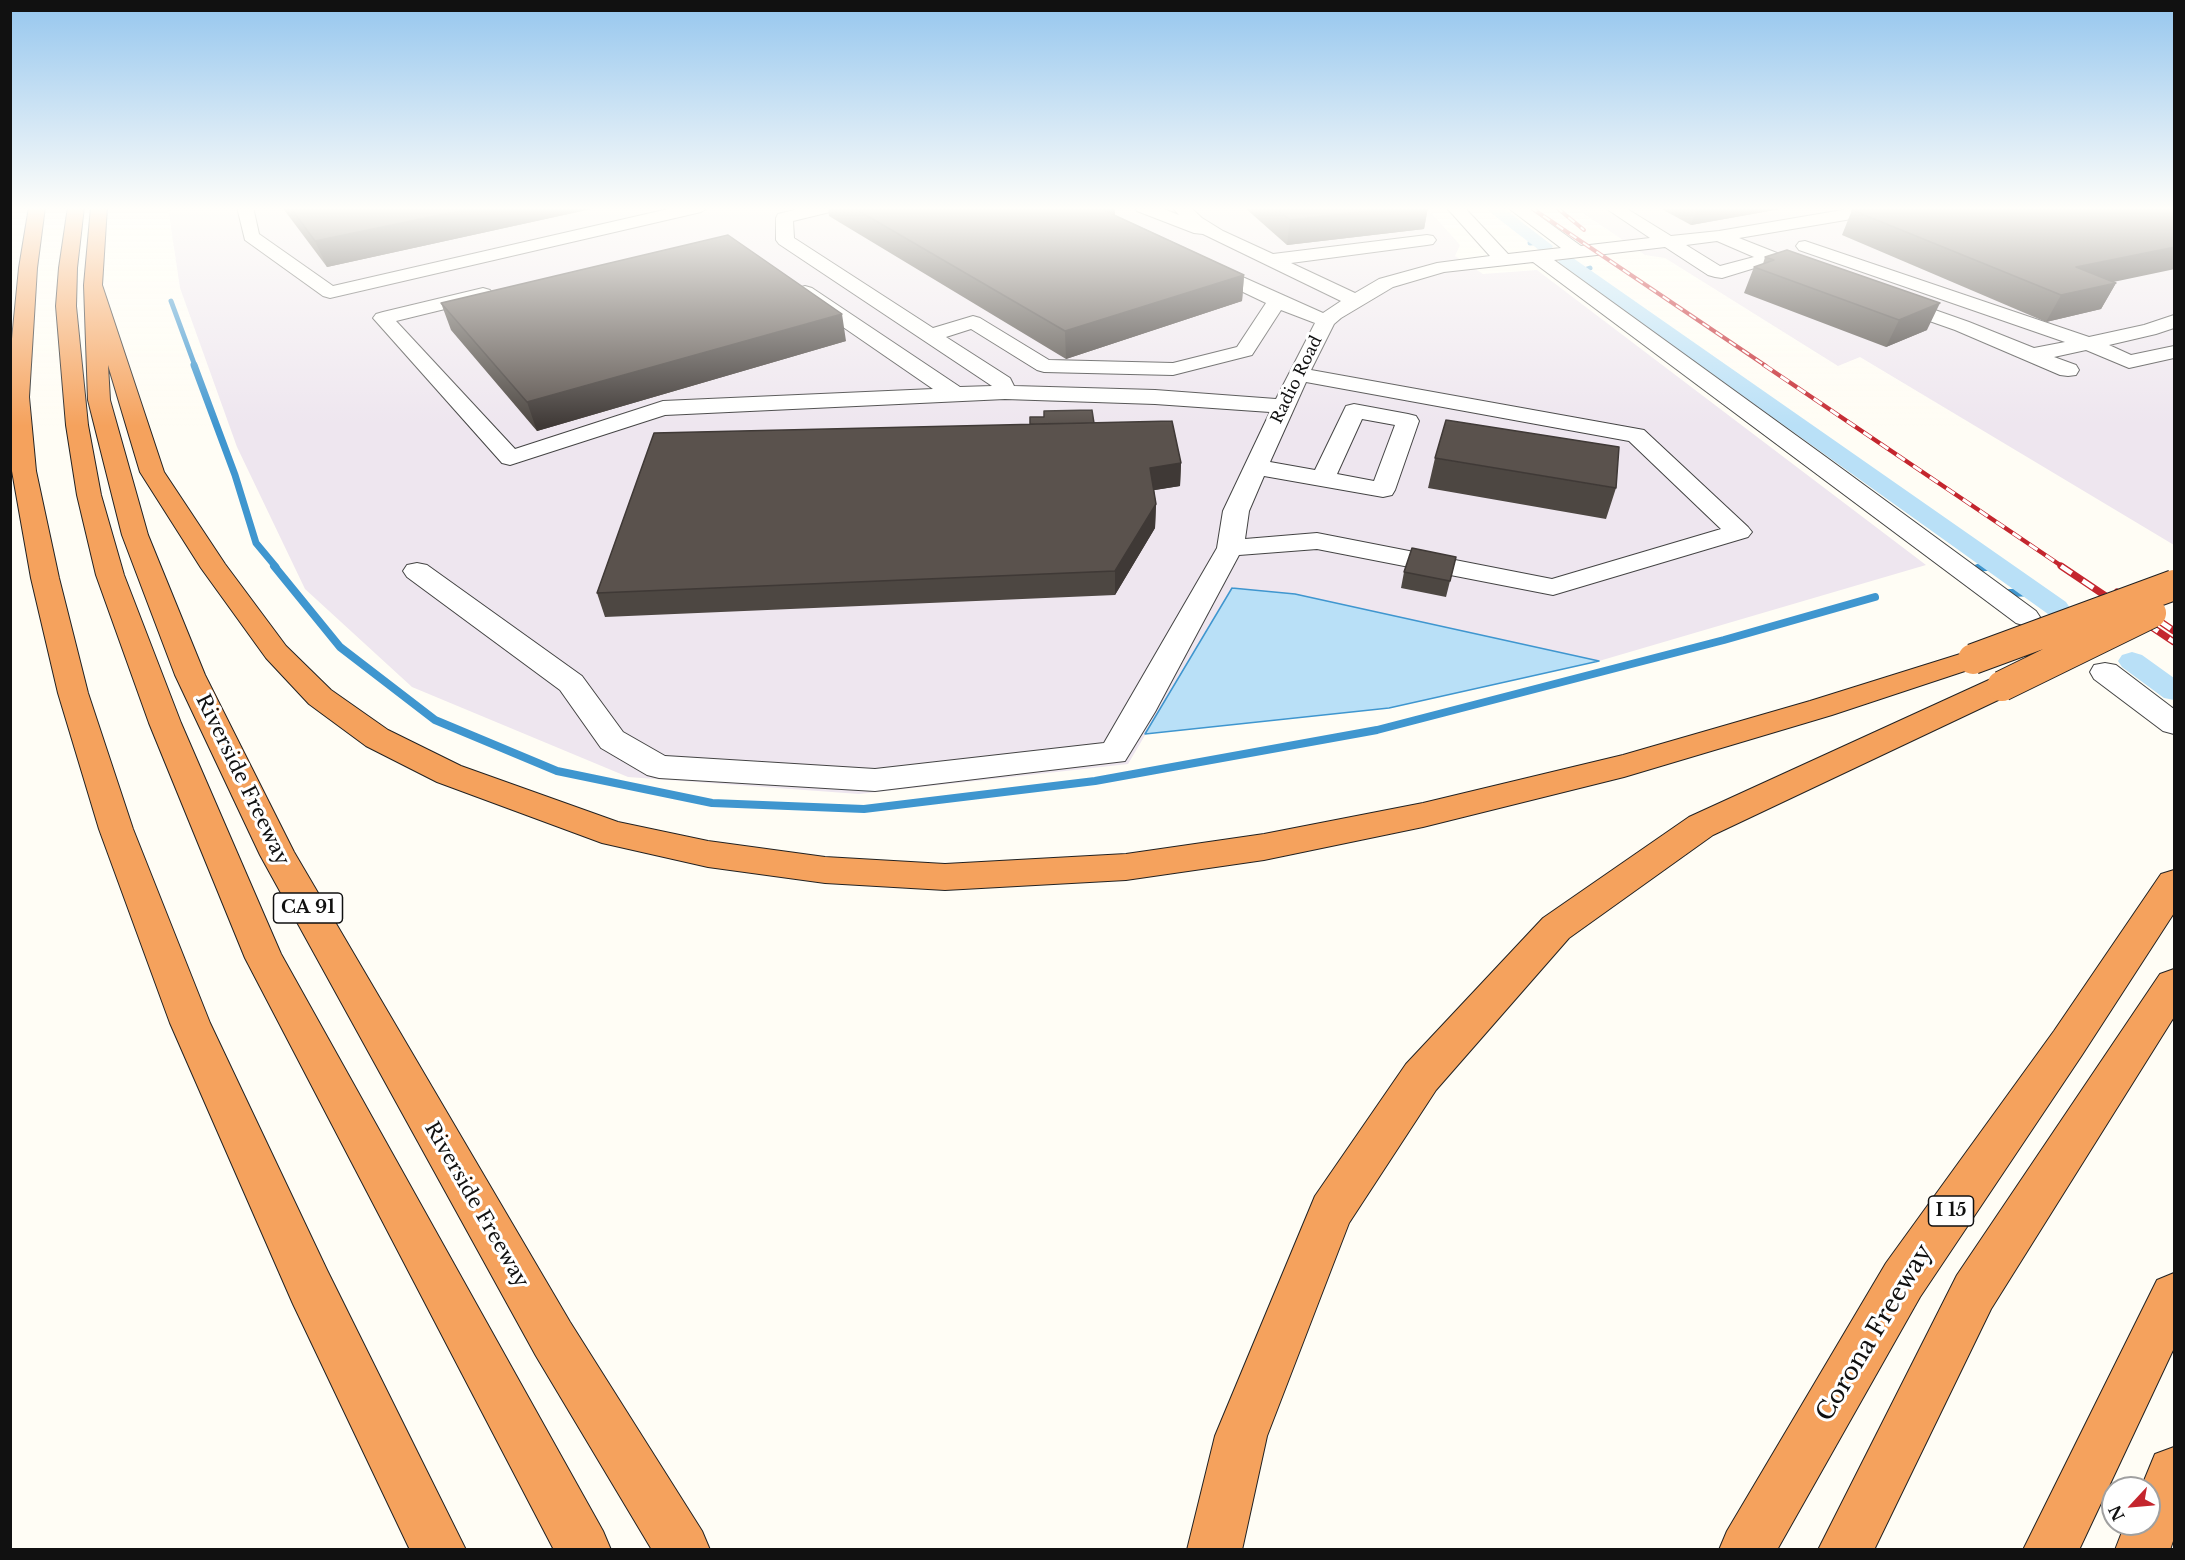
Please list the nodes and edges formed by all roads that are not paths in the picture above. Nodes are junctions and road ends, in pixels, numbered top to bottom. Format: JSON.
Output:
{"nodes":[{"id":1,"x":27,"y":280,"type":"edge"},
{"id":2,"x":67,"y":280,"type":"edge"},
{"id":3,"x":93,"y":280,"type":"edge"},
{"id":4,"x":313,"y":280,"type":"edge"},
{"id":5,"x":383,"y":280,"type":"edge"},
{"id":6,"x":846,"y":280,"type":"edge"},
{"id":7,"x":1232,"y":280,"type":"edge"},
{"id":8,"x":1312,"y":280,"type":"edge"},
{"id":9,"x":1397,"y":280,"type":"edge"},
{"id":10,"x":1572,"y":280,"type":"edge"},
{"id":11,"x":1876,"y":280,"type":"edge"},
{"id":12,"x":1903,"y":280,"type":"edge"},
{"id":13,"x":378,"y":281,"type":"joint"},
{"id":14,"x":792,"y":283,"type":"edge"},
{"id":15,"x":93,"y":285,"type":"junction"},
{"id":16,"x":497,"y":291,"type":"edge"},
{"id":17,"x":1354,"y":300,"type":"junction"},
{"id":18,"x":1277,"y":301,"type":"junction"},
{"id":19,"x":1326,"y":321,"type":"junction"},
{"id":20,"x":2175,"y":321,"type":"edge"},
{"id":21,"x":930,"y":335,"type":"junction"},
{"id":22,"x":2088,"y":343,"type":"junction"},
{"id":23,"x":1245,"y":351,"type":"junction"},
{"id":24,"x":2175,"y":352,"type":"edge"},
{"id":25,"x":2032,"y":355,"type":"junction"},
{"id":26,"x":1044,"y":366,"type":"junction"},
{"id":27,"x":1173,"y":369,"type":"junction"},
{"id":28,"x":2068,"y":370,"type":"dead end"},
{"id":29,"x":1299,"y":374,"type":"junction"},
{"id":30,"x":1228,"y":378,"type":"junction"},
{"id":31,"x":1003,"y":387,"type":"junction"},
{"id":32,"x":954,"y":393,"type":"junction"},
{"id":33,"x":1212,"y":401,"type":"junction"},
{"id":34,"x":1284,"y":406,"type":"junction"},
{"id":35,"x":1256,"y":467,"type":"junction"},
{"id":36,"x":1323,"y":479,"type":"dead end"},
{"id":37,"x":1230,"y":548,"type":"junction"},
{"id":38,"x":417,"y":571,"type":"dead end"},
{"id":39,"x":2175,"y":585,"type":"edge"},
{"id":40,"x":2175,"y":602,"type":"edge"},
{"id":41,"x":2026,"y":617,"type":"dead end"},
{"id":42,"x":2105,"y":672,"type":"dead end"},
{"id":43,"x":2175,"y":724,"type":"edge"},
{"id":44,"x":2175,"y":884,"type":"edge"},
{"id":45,"x":2175,"y":986,"type":"edge"},
{"id":46,"x":2175,"y":1297,"type":"edge"},
{"id":47,"x":2175,"y":1473,"type":"edge"},
{"id":48,"x":439,"y":1550,"type":"edge"},
{"id":49,"x":584,"y":1550,"type":"edge"},
{"id":50,"x":683,"y":1550,"type":"edge"},
{"id":51,"x":1215,"y":1550,"type":"edge"},
{"id":52,"x":1746,"y":1550,"type":"edge"},
{"id":53,"x":1845,"y":1550,"type":"edge"},
{"id":54,"x":2050,"y":1550,"type":"edge"},
{"id":55,"x":2142,"y":1550,"type":"edge"}],
"edges":[{"from":1,"to":48,"type":"highway"},
{"from":2,"to":49,"type":"highway"},
{"from":3,"to":15,"type":"highway","name":"Riverside Freeway","number":"CA 91"},
{"from":4,"to":13,"type":"street"},
{"from":5,"to":13,"type":"street"},
{"from":6,"to":21,"type":"street"},
{"from":7,"to":18,"type":"street"},
{"from":8,"to":17,"type":"street"},
{"from":9,"to":17,"type":"street","name":"Radio Road"},
{"from":10,"to":41,"type":"street"},
{"from":11,"to":25,"type":"street"},
{"from":12,"to":22,"type":"street"},
{"from":14,"to":32,"type":"street"},
{"from":15,"to":39,"type":"highway","bridge":true},
{"from":15,"to":50,"type":"highway","name":"Riverside Freeway","number":"CA 91"},
{"from":16,"to":32,"type":"street"},
{"from":17,"to":19,"type":"street","name":"Radio Road"},
{"from":18,"to":19,"type":"street"},
{"from":18,"to":23,"type":"street"},
{"from":19,"to":29,"type":"street","name":"Radio Road"},
{"from":20,"to":22,"type":"street"},
{"from":21,"to":26,"type":"street"},
{"from":21,"to":31,"type":"street"},
{"from":22,"to":24,"type":"street"},
{"from":22,"to":25,"type":"street"},
{"from":23,"to":27,"type":"street"},
{"from":23,"to":30,"type":"street"},
{"from":25,"to":28,"type":"street"},
{"from":26,"to":27,"type":"street"},
{"from":26,"to":31,"type":"street"},
{"from":27,"to":30,"type":"street"},
{"from":29,"to":34,"type":"street","name":"Radio Road"},
{"from":29,"to":37,"type":"street"},
{"from":30,"to":33,"type":"street"},
{"from":31,"to":32,"type":"street"},
{"from":31,"to":33,"type":"street"},
{"from":33,"to":34,"type":"street"},
{"from":34,"to":35,"type":"street","name":"Radio Road"},
{"from":35,"to":36,"type":"street"},
{"from":35,"to":37,"type":"street","name":"Radio Road"},
{"from":37,"to":38,"type":"street","name":"Radio Road"},
{"from":40,"to":51,"type":"highway","bridge":true},
{"from":42,"to":43,"type":"street"},
{"from":44,"to":52,"type":"highway","name":"Corona Freeway","number":"I 15"},
{"from":45,"to":53,"type":"highway"},
{"from":46,"to":54,"type":"highway"},
{"from":47,"to":55,"type":"highway"}]}
